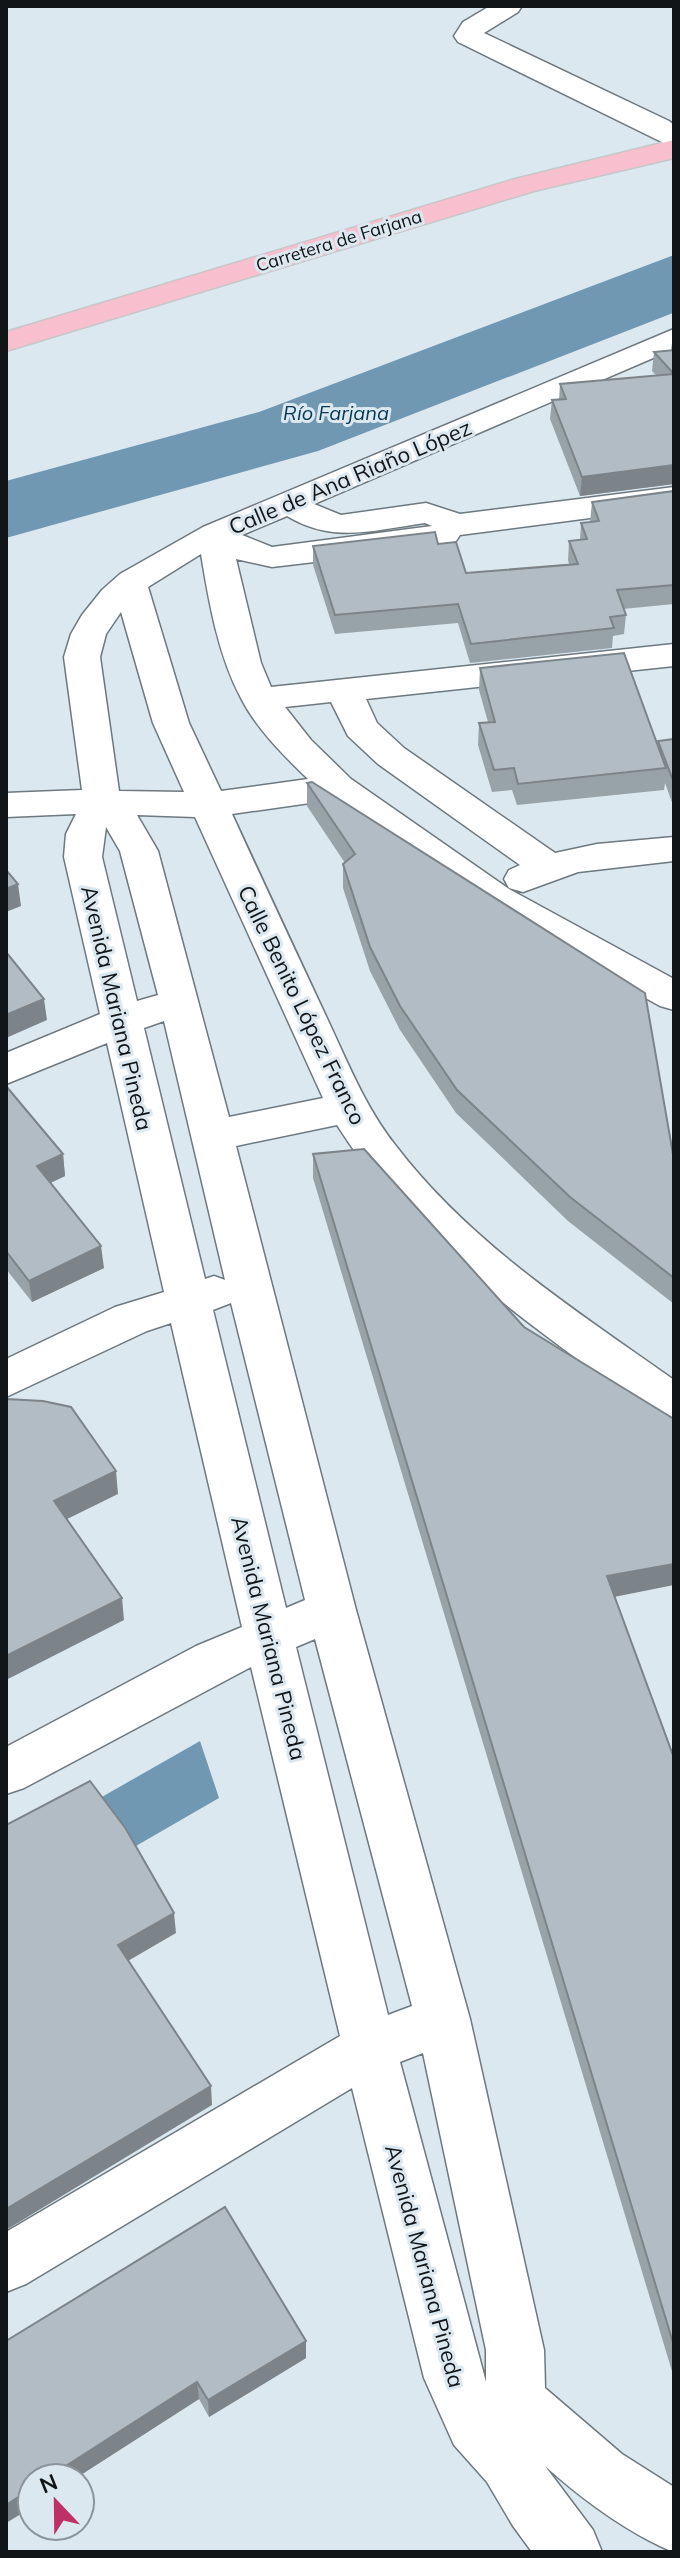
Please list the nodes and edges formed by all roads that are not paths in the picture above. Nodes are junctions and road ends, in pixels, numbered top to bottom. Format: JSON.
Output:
{"nodes":[{"id":1,"x":509,"y":6,"type":"edge"},
{"id":2,"x":674,"y":139,"type":"edge"},
{"id":3,"x":674,"y":149,"type":"edge"},
{"id":4,"x":674,"y":338,"type":"edge"},
{"id":5,"x":6,"y":342,"type":"edge"},
{"id":6,"x":674,"y":497,"type":"edge"},
{"id":7,"x":290,"y":503,"type":"junction"},
{"id":8,"x":449,"y":526,"type":"junction"},
{"id":9,"x":215,"y":534,"type":"junction"},
{"id":10,"x":130,"y":585,"type":"junction"},
{"id":11,"x":674,"y":655,"type":"edge"},
{"id":12,"x":344,"y":690,"type":"junction"},
{"id":13,"x":259,"y":699,"type":"junction"},
{"id":14,"x":338,"y":787,"type":"junction"},
{"id":15,"x":102,"y":801,"type":"junction"},
{"id":16,"x":6,"y":805,"type":"edge"},
{"id":17,"x":207,"y":805,"type":"junction"},
{"id":18,"x":674,"y":849,"type":"edge"},
{"id":19,"x":547,"y":866,"type":"junction"},
{"id":20,"x":495,"y":898,"type":"junction"},
{"id":21,"x":674,"y":996,"type":"edge"},
{"id":22,"x":180,"y":1002,"type":"junction"},
{"id":23,"x":121,"y":1021,"type":"junction"},
{"id":24,"x":6,"y":1069,"type":"edge"},
{"id":25,"x":348,"y":1108,"type":"junction"},
{"id":26,"x":212,"y":1136,"type":"junction"},
{"id":27,"x":248,"y":1284,"type":"junction"},
{"id":28,"x":188,"y":1299,"type":"junction"},
{"id":29,"x":6,"y":1379,"type":"edge"},
{"id":30,"x":674,"y":1404,"type":"edge"},
{"id":31,"x":332,"y":1610,"type":"junction"},
{"id":32,"x":268,"y":1636,"type":"junction"},
{"id":33,"x":6,"y":1772,"type":"edge"},
{"id":34,"x":443,"y":2019,"type":"junction"},
{"id":35,"x":368,"y":2049,"type":"junction"},
{"id":36,"x":6,"y":2264,"type":"edge"},
{"id":37,"x":516,"y":2402,"type":"junction"},
{"id":38,"x":508,"y":2461,"type":"junction"},
{"id":39,"x":674,"y":2522,"type":"edge"},
{"id":40,"x":571,"y":2552,"type":"edge"}],
"edges":[{"from":1,"to":2,"type":"street"},
{"from":3,"to":5,"type":"main road","name":"Carretera de Farjana"},
{"from":4,"to":7,"type":"street","name":"Calle de Ana Riaño López"},
{"from":6,"to":8,"type":"street"},
{"from":7,"to":8,"type":"street"},
{"from":7,"to":9,"type":"street","name":"Calle de Ana Riaño López"},
{"from":8,"to":9,"type":"street"},
{"from":9,"to":10,"type":"street"},
{"from":9,"to":13,"type":"street","name":"Calle de Ana Riaño López"},
{"from":10,"to":15,"type":"street"},
{"from":10,"to":17,"type":"street","name":"Calle Benito López Franco"},
{"from":11,"to":12,"type":"street"},
{"from":12,"to":13,"type":"street"},
{"from":12,"to":19,"type":"street"},
{"from":13,"to":14,"type":"street","name":"Calle de Ana Riaño López"},
{"from":14,"to":17,"type":"street"},
{"from":14,"to":20,"type":"street","name":"Calle de Ana Riaño López"},
{"from":15,"to":16,"type":"street"},
{"from":15,"to":17,"type":"street"},
{"from":15,"to":22,"type":"street"},
{"from":15,"to":23,"type":"street","name":"Avenida Mariana Pineda"},
{"from":17,"to":25,"type":"street","name":"Calle Benito López Franco"},
{"from":18,"to":19,"type":"street"},
{"from":19,"to":20,"type":"street"},
{"from":20,"to":21,"type":"street","name":"Calle de Ana Riaño López"},
{"from":22,"to":23,"type":"street"},
{"from":22,"to":26,"type":"street"},
{"from":23,"to":24,"type":"street"},
{"from":23,"to":28,"type":"street","name":"Avenida Mariana Pineda"},
{"from":25,"to":26,"type":"street"},
{"from":25,"to":30,"type":"street","name":"Calle Benito López Franco"},
{"from":26,"to":27,"type":"street"},
{"from":27,"to":28,"type":"street"},
{"from":27,"to":31,"type":"street"},
{"from":28,"to":29,"type":"street"},
{"from":28,"to":32,"type":"street","name":"Avenida Mariana Pineda"},
{"from":31,"to":32,"type":"street"},
{"from":31,"to":34,"type":"street"},
{"from":32,"to":33,"type":"street"},
{"from":32,"to":35,"type":"street","name":"Avenida Mariana Pineda"},
{"from":34,"to":35,"type":"street"},
{"from":34,"to":37,"type":"street"},
{"from":35,"to":36,"type":"street"},
{"from":35,"to":38,"type":"street","name":"Avenida Mariana Pineda"},
{"from":37,"to":38,"type":"street"},
{"from":37,"to":39,"type":"street"},
{"from":38,"to":40,"type":"street","name":"Avenida Mariana Pineda"}]}
